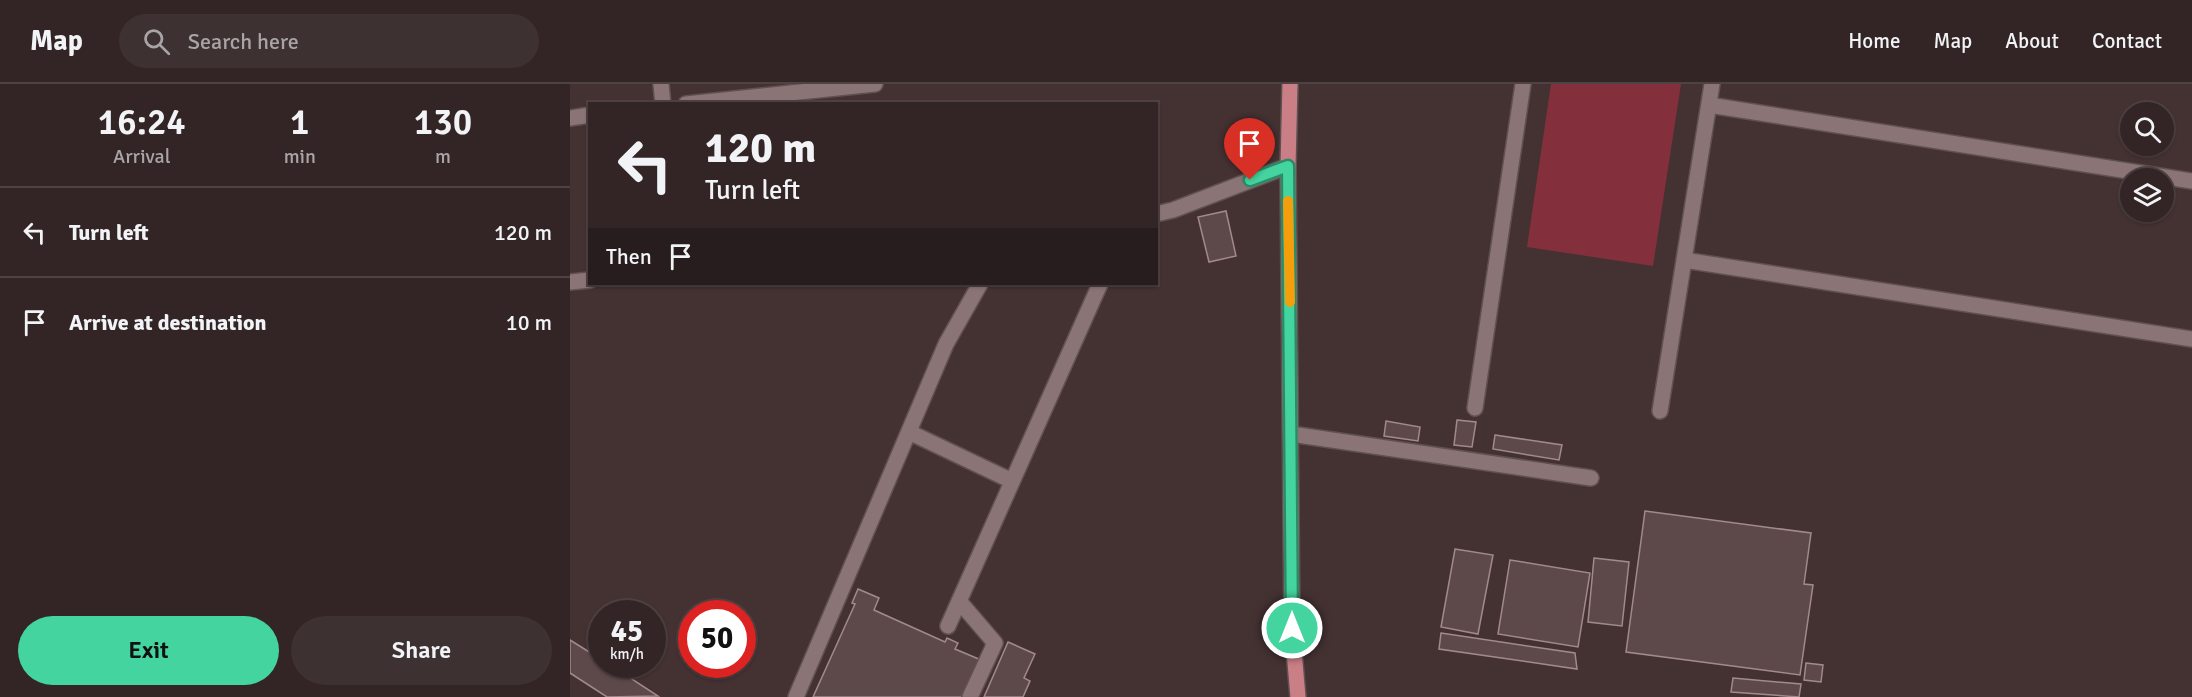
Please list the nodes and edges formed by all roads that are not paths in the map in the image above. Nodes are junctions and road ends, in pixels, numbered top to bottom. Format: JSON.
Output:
{"nodes":[{"id":1,"x":661,"y":84,"type":"edge"},
{"id":2,"x":875,"y":84,"type":"edge"},
{"id":3,"x":1290,"y":84,"type":"edge"},
{"id":4,"x":1523,"y":84,"type":"edge"},
{"id":5,"x":1712,"y":84,"type":"edge"},
{"id":6,"x":663,"y":102,"type":"edge"},
{"id":7,"x":705,"y":102,"type":"edge"},
{"id":8,"x":1709,"y":105,"type":"junction"},
{"id":9,"x":588,"y":116,"type":"edge"},
{"id":10,"x":570,"y":118,"type":"edge"},
{"id":11,"x":1288,"y":166,"type":"junction"},
{"id":12,"x":2192,"y":181,"type":"edge"},
{"id":13,"x":1158,"y":214,"type":"edge"},
{"id":14,"x":1684,"y":260,"type":"junction"},
{"id":15,"x":588,"y":280,"type":"edge"},
{"id":16,"x":570,"y":282,"type":"edge"},
{"id":17,"x":979,"y":285,"type":"edge"},
{"id":18,"x":1100,"y":285,"type":"edge"},
{"id":19,"x":2192,"y":339,"type":"edge"},
{"id":20,"x":1474,"y":408,"type":"dead end"},
{"id":21,"x":1660,"y":411,"type":"dead end"},
{"id":22,"x":909,"y":432,"type":"junction"},
{"id":23,"x":1291,"y":434,"type":"junction"},
{"id":24,"x":1591,"y":478,"type":"dead end"},
{"id":25,"x":1012,"y":481,"type":"junction"},
{"id":26,"x":959,"y":600,"type":"junction"},
{"id":27,"x":948,"y":626,"type":"dead end"},
{"id":28,"x":796,"y":697,"type":"edge"},
{"id":29,"x":970,"y":697,"type":"edge"},
{"id":30,"x":1298,"y":697,"type":"edge"}],
"edges":[{"from":1,"to":6,"type":"street"},
{"from":2,"to":7,"type":"street"},
{"from":3,"to":11,"type":"main road"},
{"from":4,"to":20,"type":"street"},
{"from":5,"to":8,"type":"street"},
{"from":8,"to":12,"type":"street"},
{"from":8,"to":14,"type":"street"},
{"from":9,"to":10,"type":"street"},
{"from":11,"to":13,"type":"street"},
{"from":11,"to":23,"type":"main road"},
{"from":14,"to":19,"type":"street"},
{"from":14,"to":21,"type":"street"},
{"from":15,"to":16,"type":"street"},
{"from":17,"to":22,"type":"street"},
{"from":18,"to":25,"type":"street"},
{"from":22,"to":25,"type":"street"},
{"from":22,"to":28,"type":"street"},
{"from":23,"to":24,"type":"street"},
{"from":23,"to":30,"type":"main road"},
{"from":25,"to":26,"type":"street"},
{"from":26,"to":27,"type":"street"},
{"from":26,"to":29,"type":"street"}]}
